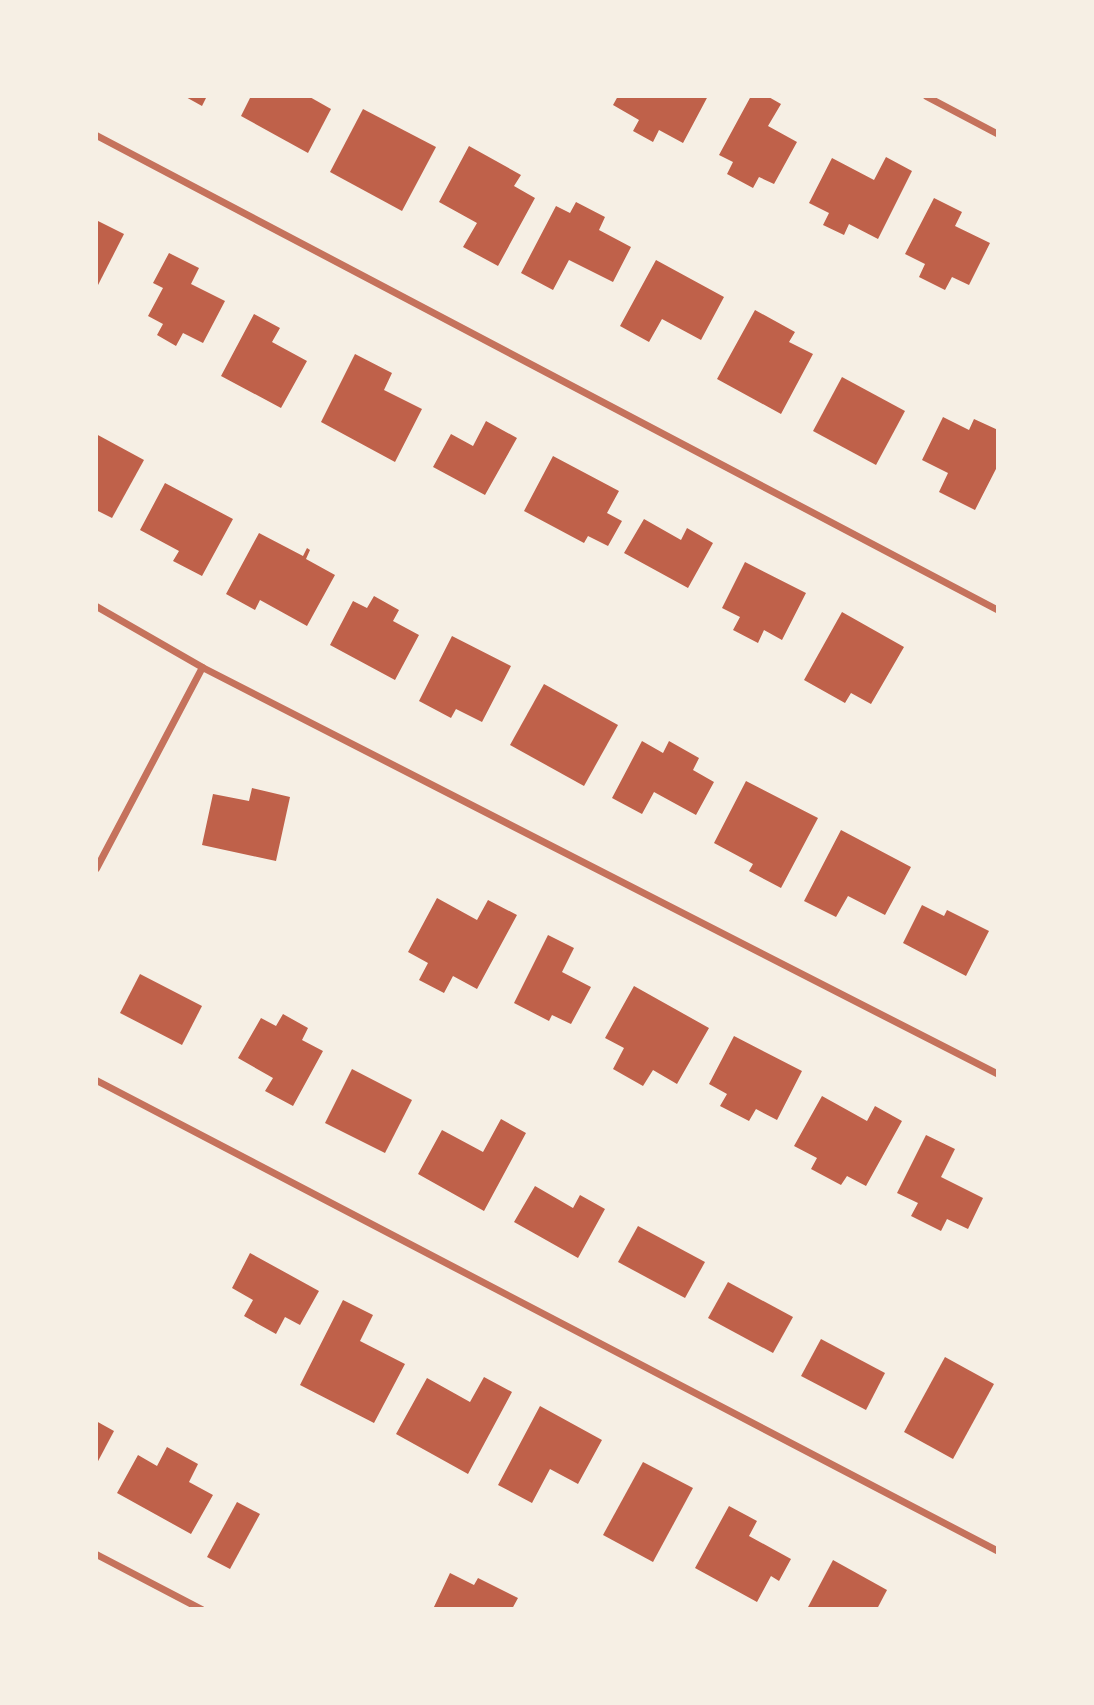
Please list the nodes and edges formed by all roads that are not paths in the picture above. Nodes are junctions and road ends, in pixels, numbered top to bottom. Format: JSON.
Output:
{"nodes":[{"id":1,"x":926,"y":96,"type":"edge"},
{"id":2,"x":998,"y":134,"type":"edge"},
{"id":3,"x":96,"y":135,"type":"edge"},
{"id":4,"x":96,"y":606,"type":"edge"},
{"id":5,"x":998,"y":610,"type":"edge"},
{"id":6,"x":202,"y":667,"type":"junction"},
{"id":7,"x":96,"y":868,"type":"edge"},
{"id":8,"x":998,"y":1074,"type":"edge"},
{"id":9,"x":96,"y":1080,"type":"edge"},
{"id":10,"x":998,"y":1551,"type":"edge"},
{"id":11,"x":96,"y":1554,"type":"edge"},
{"id":12,"x":201,"y":1609,"type":"edge"}],
"edges":[{"from":1,"to":2,"type":"street"},
{"from":3,"to":5,"type":"street"},
{"from":4,"to":6,"type":"street"},
{"from":6,"to":7,"type":"street"},
{"from":6,"to":8,"type":"street"},
{"from":9,"to":10,"type":"street"},
{"from":11,"to":12,"type":"street"}]}
